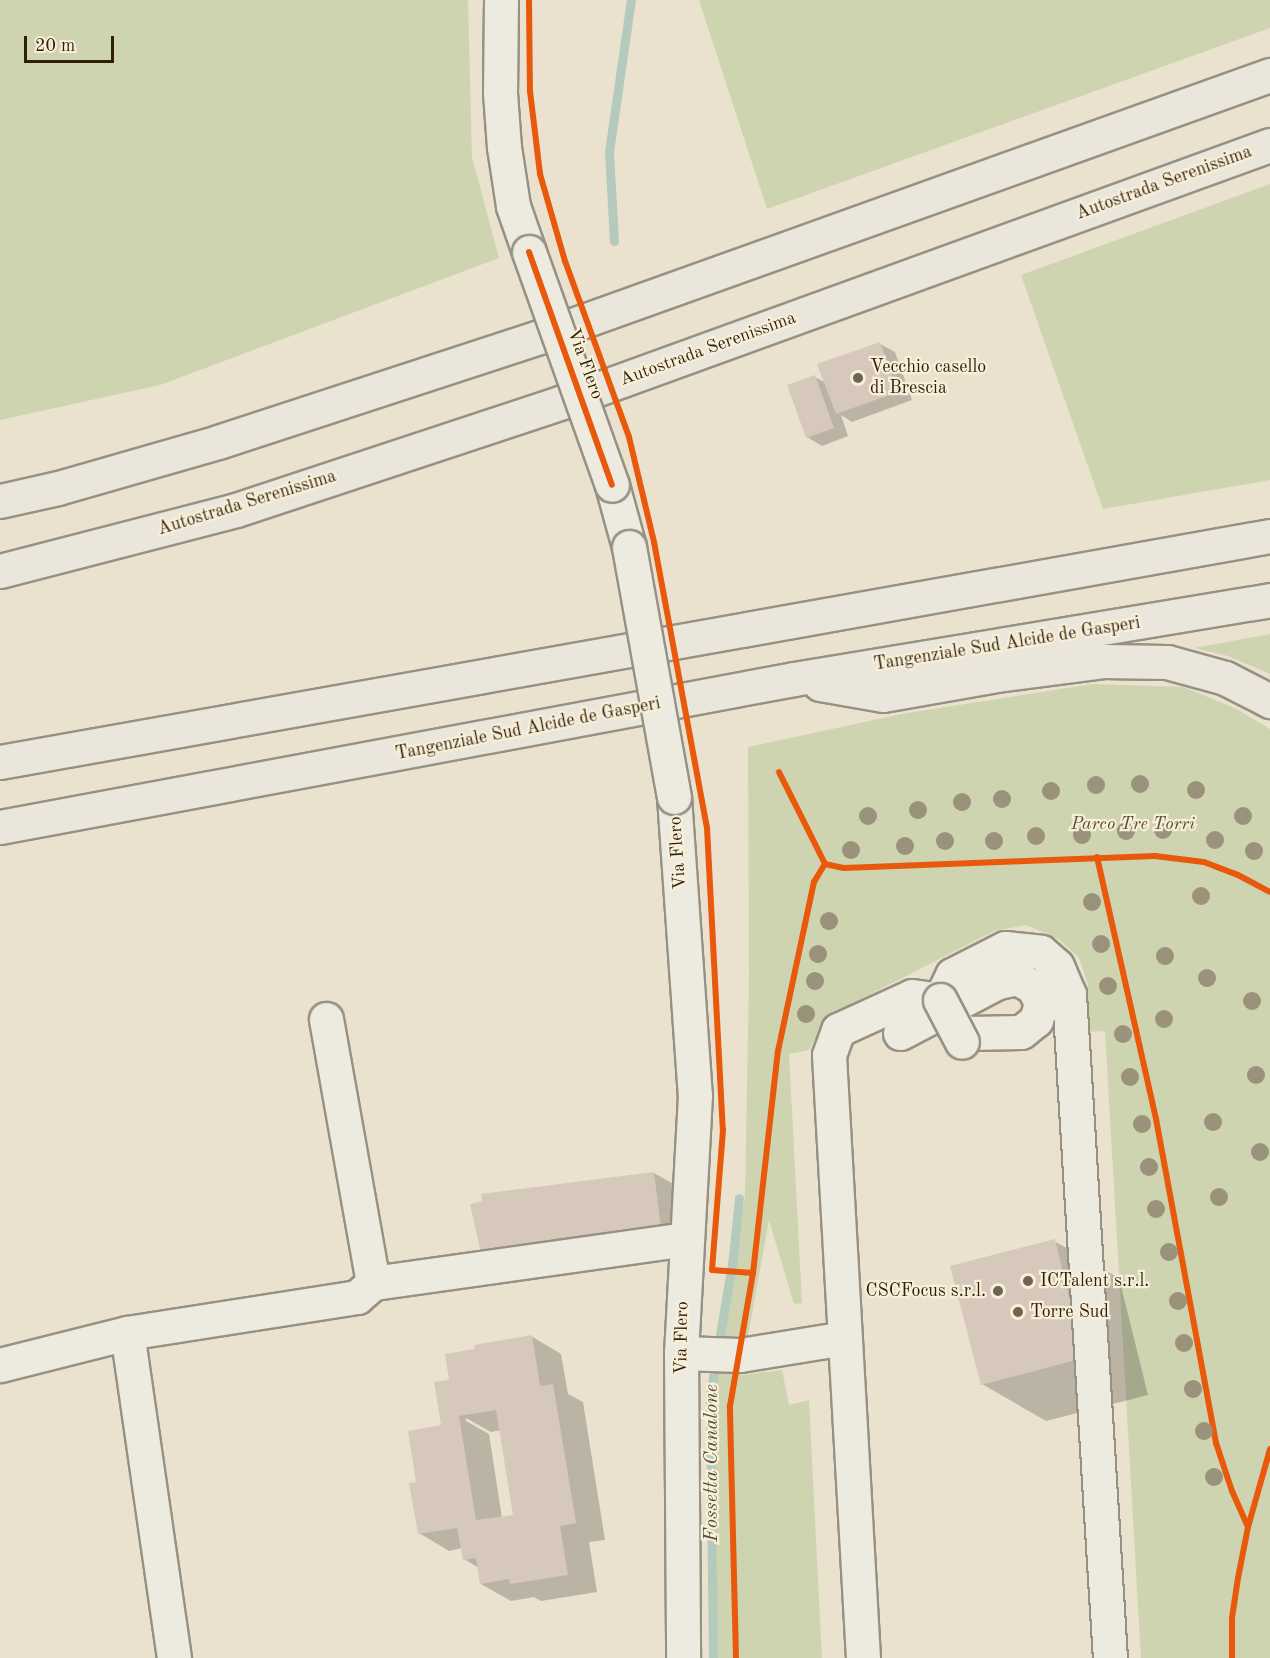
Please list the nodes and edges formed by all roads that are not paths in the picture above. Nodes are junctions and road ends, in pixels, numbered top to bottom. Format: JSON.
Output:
{"nodes":[{"id":1,"x":501,"y":0,"type":"edge"},
{"id":2,"x":1270,"y":75,"type":"edge"},
{"id":3,"x":1270,"y":145,"type":"edge"},
{"id":4,"x":0,"y":501,"type":"edge"},
{"id":5,"x":1270,"y":536,"type":"edge"},
{"id":6,"x":0,"y":571,"type":"edge"},
{"id":7,"x":1270,"y":600,"type":"edge"},
{"id":8,"x":794,"y":679,"type":"junction"},
{"id":9,"x":1270,"y":701,"type":"edge"},
{"id":10,"x":0,"y":762,"type":"edge"},
{"id":11,"x":1,"y":827,"type":"edge"},
{"id":12,"x":326,"y":1019,"type":"dead end"},
{"id":13,"x":952,"y":1023,"type":"junction"},
{"id":14,"x":900,"y":1033,"type":"dead end"},
{"id":15,"x":685,"y":1239,"type":"junction"},
{"id":16,"x":374,"y":1283,"type":"junction"},
{"id":17,"x":127,"y":1334,"type":"junction"},
{"id":18,"x":845,"y":1338,"type":"junction"},
{"id":19,"x":681,"y":1353,"type":"junction"},
{"id":20,"x":0,"y":1365,"type":"edge"},
{"id":21,"x":174,"y":1658,"type":"edge"},
{"id":22,"x":684,"y":1658,"type":"edge"},
{"id":23,"x":863,"y":1658,"type":"edge"},
{"id":24,"x":1110,"y":1658,"type":"edge"}],
"edges":[{"from":1,"to":15,"type":"street","name":"Via Flero","bridge":true},
{"from":2,"to":4,"type":"highway"},
{"from":3,"to":6,"type":"highway","name":"Autostrada Serenissima"},
{"from":5,"to":10,"type":"highway"},
{"from":7,"to":8,"type":"highway","name":"Tangenziale Sud Alcide de Gasperi"},
{"from":8,"to":9,"type":"highway"},
{"from":8,"to":11,"type":"highway","name":"Tangenziale Sud Alcide de Gasperi"},
{"from":12,"to":16,"type":"street"},
{"from":13,"to":14,"type":"street"},
{"from":13,"to":18,"type":"street"},
{"from":13,"to":24,"type":"street"},
{"from":15,"to":16,"type":"street"},
{"from":15,"to":19,"type":"street","name":"Via Flero"},
{"from":16,"to":17,"type":"street"},
{"from":17,"to":20,"type":"street"},
{"from":17,"to":21,"type":"street"},
{"from":18,"to":19,"type":"street"},
{"from":18,"to":23,"type":"street"},
{"from":19,"to":22,"type":"street","name":"Via Flero"}]}
